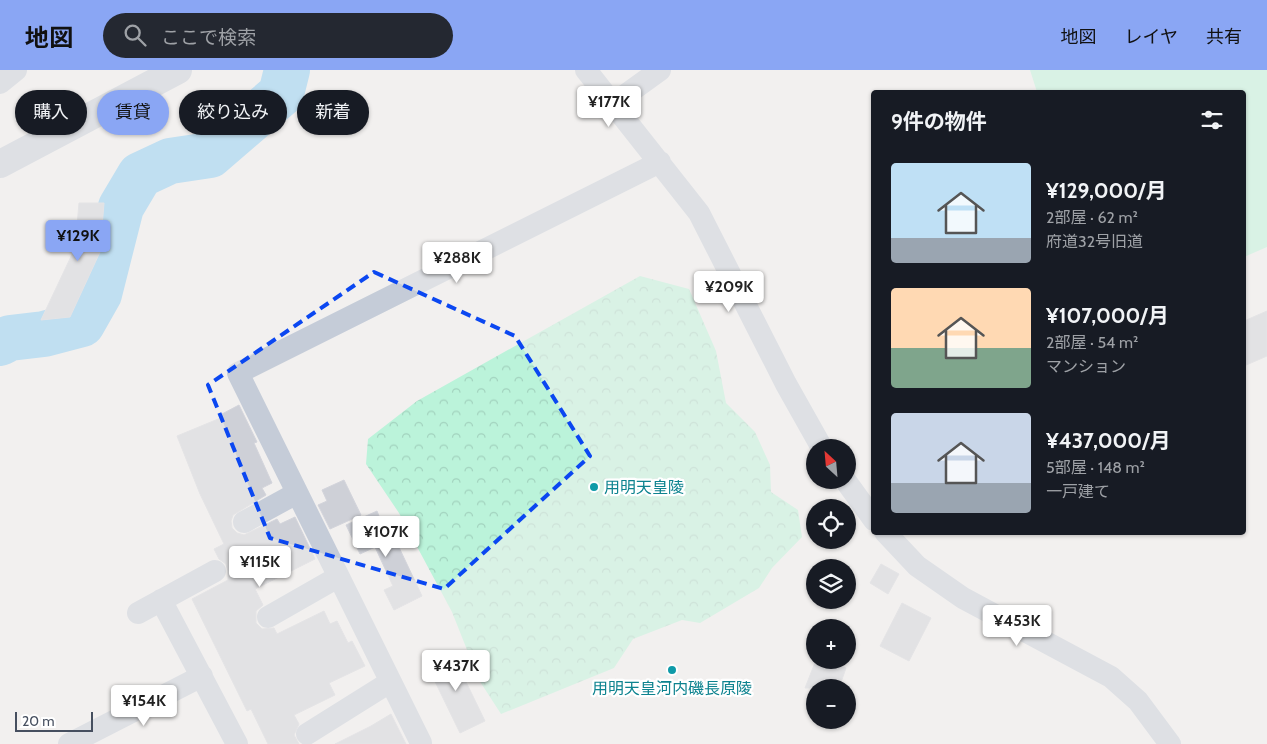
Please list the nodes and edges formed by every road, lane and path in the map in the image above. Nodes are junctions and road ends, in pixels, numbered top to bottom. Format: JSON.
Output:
{"nodes":[{"id":1,"x":16,"y":70,"type":"edge"},
{"id":2,"x":178,"y":70,"type":"edge"},
{"id":3,"x":586,"y":70,"type":"edge"},
{"id":4,"x":660,"y":70,"type":"edge"},
{"id":5,"x":0,"y":83,"type":"edge"},
{"id":6,"x":613,"y":104,"type":"junction"},
{"id":7,"x":660,"y":162,"type":"junction"},
{"id":8,"x":0,"y":164,"type":"edge"},
{"id":9,"x":817,"y":439,"type":"edge"},
{"id":10,"x":852,"y":489,"type":"edge"},
{"id":11,"x":297,"y":493,"type":"junction"},
{"id":12,"x":871,"y":516,"type":"edge"},
{"id":13,"x":244,"y":522,"type":"dead end"},
{"id":14,"x":888,"y":535,"type":"edge"},
{"id":15,"x":215,"y":571,"type":"dead end"},
{"id":16,"x":338,"y":577,"type":"junction"},
{"id":17,"x":161,"y":600,"type":"junction"},
{"id":18,"x":138,"y":613,"type":"dead end"},
{"id":19,"x":268,"y":617,"type":"dead end"},
{"id":20,"x":202,"y":676,"type":"junction"},
{"id":21,"x":390,"y":682,"type":"junction"},
{"id":22,"x":307,"y":734,"type":"dead end"},
{"id":23,"x":421,"y":742,"type":"dead end"},
{"id":24,"x":69,"y":744,"type":"edge"},
{"id":25,"x":237,"y":744,"type":"edge"},
{"id":26,"x":1170,"y":744,"type":"edge"}],
"edges":[{"from":1,"to":5,"type":"street"},
{"from":2,"to":8,"type":"street"},
{"from":3,"to":6,"type":"street"},
{"from":4,"to":6,"type":"street"},
{"from":6,"to":7,"type":"street"},
{"from":7,"to":9,"type":"street"},
{"from":7,"to":11,"type":"street"},
{"from":10,"to":12,"type":"street"},
{"from":11,"to":13,"type":"street"},
{"from":11,"to":16,"type":"street"},
{"from":14,"to":26,"type":"street"},
{"from":15,"to":17,"type":"street"},
{"from":16,"to":19,"type":"street"},
{"from":16,"to":21,"type":"street"},
{"from":17,"to":18,"type":"street"},
{"from":17,"to":20,"type":"street"},
{"from":20,"to":24,"type":"street"},
{"from":20,"to":25,"type":"street"},
{"from":21,"to":22,"type":"street"},
{"from":21,"to":23,"type":"street"}]}
